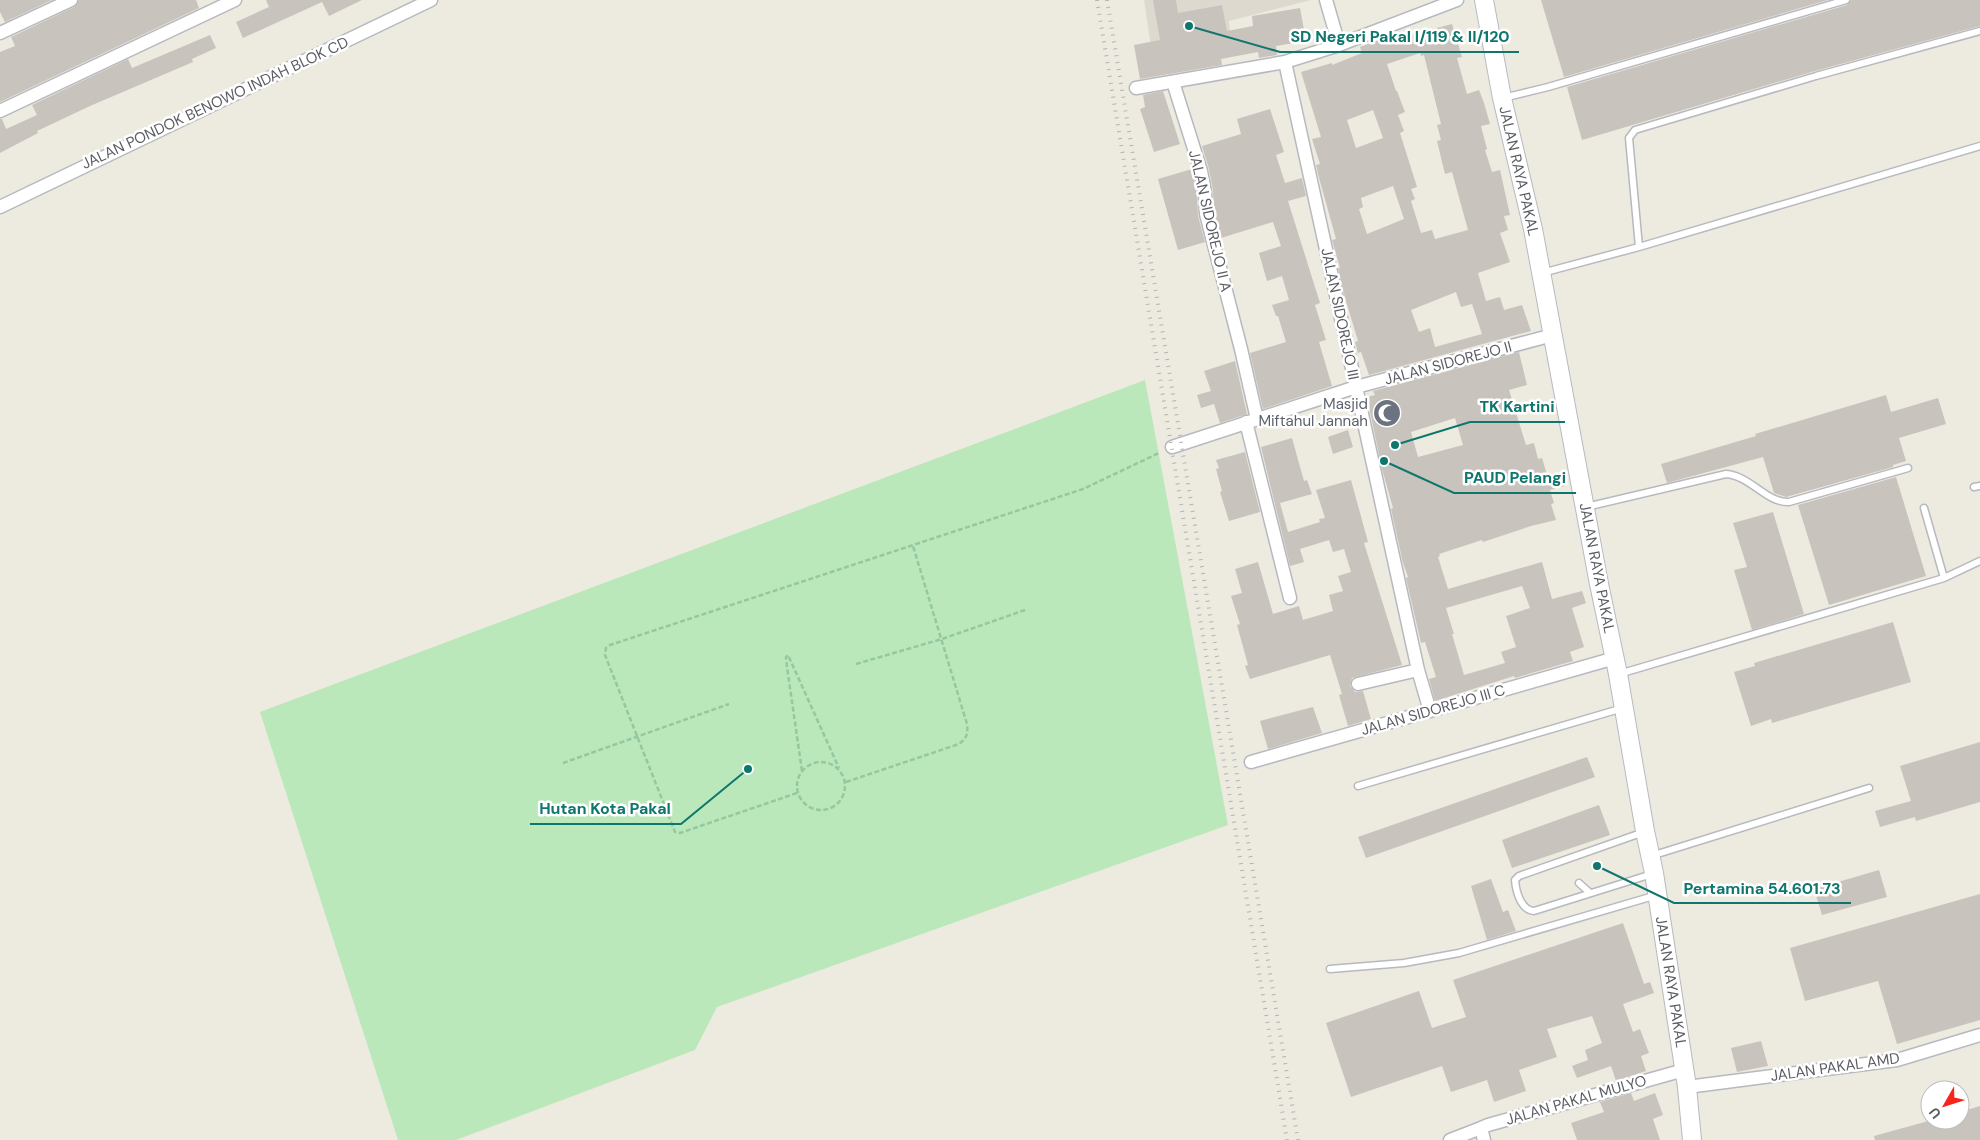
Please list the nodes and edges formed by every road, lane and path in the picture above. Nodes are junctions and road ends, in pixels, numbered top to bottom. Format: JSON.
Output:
{"nodes":[{"id":1,"x":72,"y":0,"type":"edge"},
{"id":2,"x":235,"y":0,"type":"edge"},
{"id":3,"x":431,"y":0,"type":"edge"},
{"id":4,"x":1326,"y":0,"type":"edge"},
{"id":5,"x":1457,"y":0,"type":"edge"},
{"id":6,"x":1484,"y":0,"type":"edge"},
{"id":7,"x":1846,"y":0,"type":"edge"},
{"id":8,"x":215,"y":4,"type":"edge"},
{"id":9,"x":1980,"y":31,"type":"edge"},
{"id":10,"x":0,"y":34,"type":"edge"},
{"id":11,"x":1339,"y":45,"type":"junction"},
{"id":12,"x":1285,"y":62,"type":"junction"},
{"id":13,"x":1173,"y":82,"type":"junction"},
{"id":14,"x":1136,"y":88,"type":"dead end"},
{"id":15,"x":1510,"y":96,"type":"junction"},
{"id":16,"x":0,"y":111,"type":"edge"},
{"id":17,"x":1980,"y":146,"type":"edge"},
{"id":18,"x":0,"y":206,"type":"edge"},
{"id":19,"x":1639,"y":247,"type":"junction"},
{"id":20,"x":1541,"y":273,"type":"junction"},
{"id":21,"x":1553,"y":335,"type":"junction"},
{"id":22,"x":1356,"y":387,"type":"junction"},
{"id":23,"x":1251,"y":420,"type":"junction"},
{"id":24,"x":1172,"y":447,"type":"joint"},
{"id":25,"x":1908,"y":468,"type":"dead end"},
{"id":26,"x":1593,"y":505,"type":"junction"},
{"id":27,"x":1924,"y":508,"type":"dead end"},
{"id":28,"x":914,"y":546,"type":"junction"},
{"id":29,"x":1980,"y":561,"type":"edge"},
{"id":30,"x":1944,"y":578,"type":"junction"},
{"id":31,"x":1290,"y":598,"type":"dead end"},
{"id":32,"x":1025,"y":610,"type":"dead end"},
{"id":33,"x":942,"y":639,"type":"junction"},
{"id":34,"x":856,"y":664,"type":"dead end"},
{"id":35,"x":1622,"y":668,"type":"junction"},
{"id":36,"x":1418,"y":670,"type":"junction"},
{"id":37,"x":1358,"y":684,"type":"dead end"},
{"id":38,"x":729,"y":704,"type":"dead end"},
{"id":39,"x":1624,"y":708,"type":"junction"},
{"id":40,"x":1430,"y":711,"type":"junction"},
{"id":41,"x":637,"y":737,"type":"junction"},
{"id":42,"x":1251,"y":762,"type":"dead end"},
{"id":43,"x":563,"y":763,"type":"dead end"},
{"id":44,"x":839,"y":768,"type":"junction"},
{"id":45,"x":802,"y":771,"type":"junction"},
{"id":46,"x":846,"y":782,"type":"junction"},
{"id":47,"x":1358,"y":786,"type":"dead end"},
{"id":48,"x":1869,"y":788,"type":"dead end"},
{"id":49,"x":798,"y":793,"type":"junction"},
{"id":50,"x":1645,"y":831,"type":"junction"},
{"id":51,"x":1580,"y":854,"type":"junction"},
{"id":52,"x":1573,"y":864,"type":"dead end"},
{"id":53,"x":1652,"y":865,"type":"junction"},
{"id":54,"x":1579,"y":883,"type":"dead end"},
{"id":55,"x":1589,"y":892,"type":"junction"},
{"id":56,"x":1658,"y":895,"type":"junction"},
{"id":57,"x":1330,"y":968,"type":"dead end"},
{"id":58,"x":1980,"y":1035,"type":"edge"},
{"id":59,"x":1685,"y":1078,"type":"junction"},
{"id":60,"x":1483,"y":1134,"type":"edge"},
{"id":61,"x":1450,"y":1140,"type":"edge"},
{"id":62,"x":1692,"y":1140,"type":"edge"}],
"edges":[{"from":1,"to":10,"type":"street"},
{"from":2,"to":8,"type":"street"},
{"from":3,"to":18,"type":"street","name":"JALAN PONDOK BENOWO INDAH BLOK CD"},
{"from":4,"to":11,"type":"street"},
{"from":5,"to":11,"type":"street"},
{"from":6,"to":15,"type":"main road","name":"JALAN RAYA PAKAL"},
{"from":7,"to":15,"type":"lane"},
{"from":8,"to":16,"type":"street"},
{"from":9,"to":19,"type":"lane"},
{"from":11,"to":12,"type":"street"},
{"from":12,"to":13,"type":"street"},
{"from":12,"to":22,"type":"street","name":"JALAN SIDOREJO III"},
{"from":13,"to":14,"type":"street"},
{"from":13,"to":23,"type":"street","name":"JALAN SIDOREJO II A"},
{"from":15,"to":20,"type":"main road","name":"JALAN RAYA PAKAL"},
{"from":17,"to":19,"type":"lane"},
{"from":19,"to":20,"type":"lane"},
{"from":20,"to":21,"type":"main road","name":"JALAN RAYA PAKAL"},
{"from":21,"to":22,"type":"street","name":"JALAN SIDOREJO II"},
{"from":21,"to":26,"type":"main road","name":"JALAN RAYA PAKAL"},
{"from":22,"to":23,"type":"street","name":"JALAN SIDOREJO II"},
{"from":22,"to":36,"type":"street","name":"JALAN SIDOREJO III"},
{"from":23,"to":24,"type":"street","name":"JALAN SIDOREJO II"},
{"from":23,"to":31,"type":"street","name":"JALAN SIDOREJO II A"},
{"from":24,"to":28,"type":"path"},
{"from":25,"to":26,"type":"lane"},
{"from":26,"to":35,"type":"main road","name":"JALAN RAYA PAKAL"},
{"from":27,"to":30,"type":"lane"},
{"from":28,"to":33,"type":"path"},
{"from":28,"to":41,"type":"path"},
{"from":29,"to":30,"type":"lane"},
{"from":30,"to":35,"type":"lane"},
{"from":32,"to":33,"type":"path"},
{"from":33,"to":34,"type":"path"},
{"from":33,"to":46,"type":"path"},
{"from":35,"to":39,"type":"main road","name":"JALAN RAYA PAKAL"},
{"from":35,"to":40,"type":"street","name":"JALAN SIDOREJO III C"},
{"from":36,"to":37,"type":"street"},
{"from":36,"to":40,"type":"street","name":"JALAN SIDOREJO III"},
{"from":38,"to":41,"type":"path"},
{"from":39,"to":47,"type":"lane"},
{"from":39,"to":50,"type":"main road","name":"JALAN RAYA PAKAL"},
{"from":40,"to":42,"type":"street","name":"JALAN SIDOREJO III C"},
{"from":41,"to":43,"type":"path"},
{"from":41,"to":49,"type":"path"},
{"from":44,"to":45,"type":"path"},
{"from":44,"to":45,"type":"path"},
{"from":44,"to":46,"type":"path"},
{"from":45,"to":49,"type":"path"},
{"from":46,"to":49,"type":"path"},
{"from":48,"to":53,"type":"lane"},
{"from":50,"to":51,"type":"lane"},
{"from":50,"to":53,"type":"main road","name":"JALAN RAYA PAKAL"},
{"from":51,"to":52,"type":"lane"},
{"from":51,"to":55,"type":"lane"},
{"from":53,"to":55,"type":"lane"},
{"from":53,"to":56,"type":"main road","name":"JALAN RAYA PAKAL"},
{"from":54,"to":55,"type":"lane"},
{"from":56,"to":57,"type":"lane"},
{"from":56,"to":59,"type":"main road","name":"JALAN RAYA PAKAL"},
{"from":58,"to":59,"type":"street","name":"JALAN PAKAL AMD"},
{"from":59,"to":60,"type":"street","name":"JALAN PAKAL MULYO"},
{"from":59,"to":62,"type":"main road","name":"JALAN RAYA PAKAL"},
{"from":60,"to":61,"type":"street","name":"JALAN PAKAL MULYO"}]}
